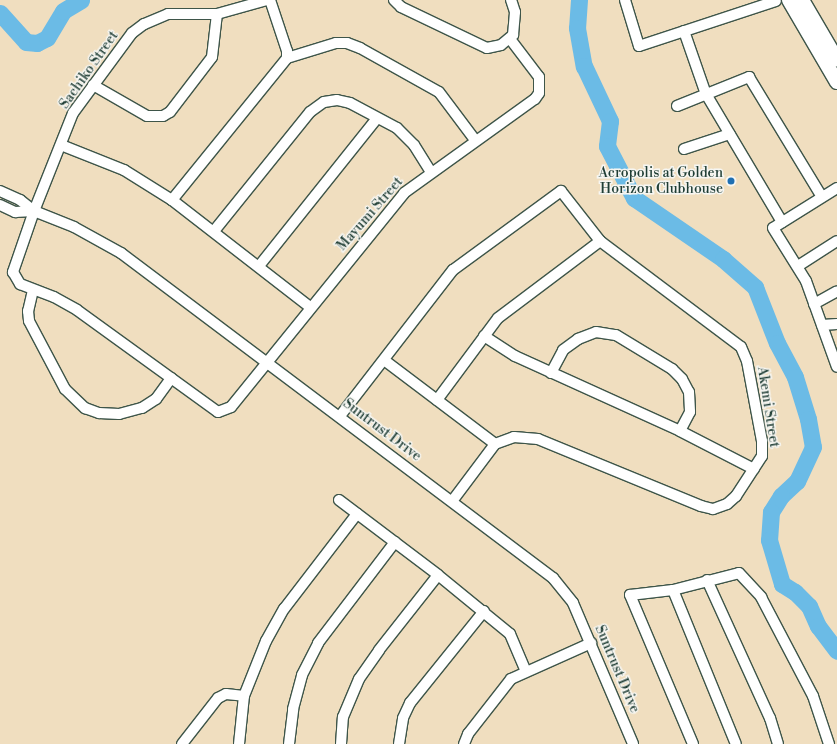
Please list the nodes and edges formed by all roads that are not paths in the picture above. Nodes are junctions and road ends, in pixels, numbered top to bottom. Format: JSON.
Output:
{"nodes":[{"id":1,"x":269,"y":0,"type":"edge"},
{"id":2,"x":394,"y":0,"type":"edge"},
{"id":3,"x":511,"y":0,"type":"edge"},
{"id":4,"x":625,"y":0,"type":"edge"},
{"id":5,"x":783,"y":0,"type":"edge"},
{"id":6,"x":802,"y":0,"type":"edge"},
{"id":7,"x":755,"y":4,"type":"edge"},
{"id":8,"x":217,"y":14,"type":"junction"},
{"id":9,"x":684,"y":31,"type":"junction"},
{"id":10,"x":510,"y":39,"type":"junction"},
{"id":11,"x":287,"y":58,"type":"junction"},
{"id":12,"x":837,"y":60,"type":"edge"},
{"id":13,"x":837,"y":82,"type":"edge"},
{"id":14,"x":92,"y":85,"type":"junction"},
{"id":15,"x":706,"y":94,"type":"junction"},
{"id":16,"x":678,"y":106,"type":"dead end"},
{"id":17,"x":378,"y":118,"type":"junction"},
{"id":18,"x":730,"y":134,"type":"junction"},
{"id":19,"x":475,"y":140,"type":"junction"},
{"id":20,"x":61,"y":145,"type":"junction"},
{"id":21,"x":684,"y":149,"type":"dead end"},
{"id":22,"x":431,"y":172,"type":"junction"},
{"id":23,"x":837,"y":188,"type":"edge"},
{"id":24,"x":0,"y":191,"type":"edge"},
{"id":25,"x":822,"y":197,"type":"junction"},
{"id":26,"x":172,"y":200,"type":"junction"},
{"id":27,"x":0,"y":205,"type":"edge"},
{"id":28,"x":34,"y":211,"type":"junction"},
{"id":29,"x":782,"y":222,"type":"junction"},
{"id":30,"x":214,"y":231,"type":"junction"},
{"id":31,"x":600,"y":241,"type":"junction"},
{"id":32,"x":837,"y":241,"type":"edge"},
{"id":33,"x":259,"y":266,"type":"junction"},
{"id":34,"x":798,"y":266,"type":"junction"},
{"id":35,"x":33,"y":290,"type":"junction"},
{"id":36,"x":837,"y":291,"type":"edge"},
{"id":37,"x":814,"y":304,"type":"junction"},
{"id":38,"x":310,"y":307,"type":"junction"},
{"id":39,"x":837,"y":324,"type":"edge"},
{"id":40,"x":822,"y":325,"type":"junction"},
{"id":41,"x":484,"y":336,"type":"junction"},
{"id":42,"x":384,"y":360,"type":"junction"},
{"id":43,"x":266,"y":361,"type":"junction"},
{"id":44,"x":837,"y":367,"type":"edge"},
{"id":45,"x":551,"y":373,"type":"junction"},
{"id":46,"x":171,"y":378,"type":"junction"},
{"id":47,"x":437,"y":400,"type":"junction"},
{"id":48,"x":340,"y":416,"type":"junction"},
{"id":49,"x":680,"y":431,"type":"junction"},
{"id":50,"x":495,"y":444,"type":"junction"},
{"id":51,"x":754,"y":469,"type":"junction"},
{"id":52,"x":338,"y":500,"type":"dead end"},
{"id":53,"x":453,"y":500,"type":"junction"},
{"id":54,"x":357,"y":514,"type":"junction"},
{"id":55,"x":395,"y":542,"type":"junction"},
{"id":56,"x":438,"y":575,"type":"junction"},
{"id":57,"x":707,"y":580,"type":"junction"},
{"id":58,"x":673,"y":590,"type":"junction"},
{"id":59,"x":484,"y":611,"type":"junction"},
{"id":60,"x":591,"y":643,"type":"junction"},
{"id":61,"x":525,"y":670,"type":"junction"},
{"id":62,"x":244,"y":696,"type":"junction"},
{"id":63,"x":182,"y":744,"type":"edge"},
{"id":64,"x":238,"y":744,"type":"edge"},
{"id":65,"x":289,"y":744,"type":"edge"},
{"id":66,"x":341,"y":744,"type":"edge"},
{"id":67,"x":399,"y":744,"type":"edge"},
{"id":68,"x":464,"y":744,"type":"edge"},
{"id":69,"x":633,"y":744,"type":"edge"},
{"id":70,"x":694,"y":744,"type":"edge"},
{"id":71,"x":736,"y":744,"type":"edge"},
{"id":72,"x":778,"y":744,"type":"edge"},
{"id":73,"x":829,"y":744,"type":"edge"}],
"edges":[{"from":1,"to":8,"type":"street","name":"Sachiko Street"},
{"from":1,"to":11,"type":"street"},
{"from":2,"to":10,"type":"street"},
{"from":3,"to":10,"type":"street"},
{"from":4,"to":9,"type":"street"},
{"from":5,"to":7,"type":"street"},
{"from":5,"to":13,"type":"street"},
{"from":6,"to":12,"type":"street"},
{"from":7,"to":9,"type":"street"},
{"from":8,"to":14,"type":"street","name":"Sachiko Street"},
{"from":8,"to":14,"type":"street"},
{"from":9,"to":15,"type":"street"},
{"from":10,"to":19,"type":"street","name":"Mayumi Street"},
{"from":11,"to":19,"type":"street"},
{"from":11,"to":26,"type":"street"},
{"from":14,"to":20,"type":"street","name":"Sachiko Street"},
{"from":15,"to":16,"type":"street"},
{"from":15,"to":18,"type":"street"},
{"from":15,"to":25,"type":"street"},
{"from":17,"to":22,"type":"street"},
{"from":17,"to":30,"type":"street"},
{"from":17,"to":33,"type":"street"},
{"from":18,"to":21,"type":"street"},
{"from":18,"to":29,"type":"street"},
{"from":19,"to":22,"type":"street","name":"Mayumi Street"},
{"from":20,"to":26,"type":"street"},
{"from":20,"to":28,"type":"street","name":"Sachiko Street"},
{"from":22,"to":38,"type":"street","name":"Mayumi Street"},
{"from":23,"to":25,"type":"street"},
{"from":24,"to":28,"type":"street","name":"Suntrust Drive"},
{"from":25,"to":29,"type":"street"},
{"from":26,"to":30,"type":"street"},
{"from":27,"to":28,"type":"street","name":"Suntrust Drive"},
{"from":28,"to":35,"type":"street","name":"Sachiko Street"},
{"from":28,"to":43,"type":"street","name":"Suntrust Drive"},
{"from":29,"to":34,"type":"street"},
{"from":30,"to":33,"type":"street"},
{"from":31,"to":41,"type":"street"},
{"from":31,"to":42,"type":"street","name":"Akemi Street"},
{"from":31,"to":51,"type":"street","name":"Akemi Street"},
{"from":32,"to":34,"type":"street"},
{"from":33,"to":38,"type":"street"},
{"from":34,"to":37,"type":"street"},
{"from":35,"to":46,"type":"street"},
{"from":35,"to":46,"type":"street"},
{"from":36,"to":37,"type":"street"},
{"from":37,"to":40,"type":"street"},
{"from":38,"to":43,"type":"street","name":"Mayumi Street"},
{"from":39,"to":40,"type":"street"},
{"from":40,"to":44,"type":"street"},
{"from":41,"to":45,"type":"street"},
{"from":41,"to":47,"type":"street"},
{"from":42,"to":47,"type":"street"},
{"from":42,"to":48,"type":"street"},
{"from":43,"to":46,"type":"street","name":"Mayumi Street"},
{"from":43,"to":48,"type":"street","name":"Suntrust Drive"},
{"from":45,"to":49,"type":"street"},
{"from":45,"to":49,"type":"street"},
{"from":47,"to":50,"type":"street"},
{"from":48,"to":53,"type":"street","name":"Suntrust Drive"},
{"from":49,"to":51,"type":"street"},
{"from":50,"to":51,"type":"street","name":"Akemi Street"},
{"from":50,"to":53,"type":"street"},
{"from":52,"to":54,"type":"street"},
{"from":53,"to":60,"type":"street","name":"Suntrust Drive"},
{"from":54,"to":55,"type":"street"},
{"from":54,"to":62,"type":"street"},
{"from":55,"to":56,"type":"street"},
{"from":55,"to":65,"type":"street"},
{"from":56,"to":59,"type":"street"},
{"from":56,"to":66,"type":"street"},
{"from":57,"to":58,"type":"street"},
{"from":57,"to":72,"type":"street"},
{"from":57,"to":73,"type":"street"},
{"from":58,"to":70,"type":"street"},
{"from":58,"to":71,"type":"street"},
{"from":59,"to":61,"type":"street"},
{"from":59,"to":67,"type":"street"},
{"from":60,"to":61,"type":"street"},
{"from":60,"to":69,"type":"street","name":"Suntrust Drive"},
{"from":61,"to":68,"type":"street"},
{"from":62,"to":63,"type":"street"},
{"from":62,"to":64,"type":"street"}]}
